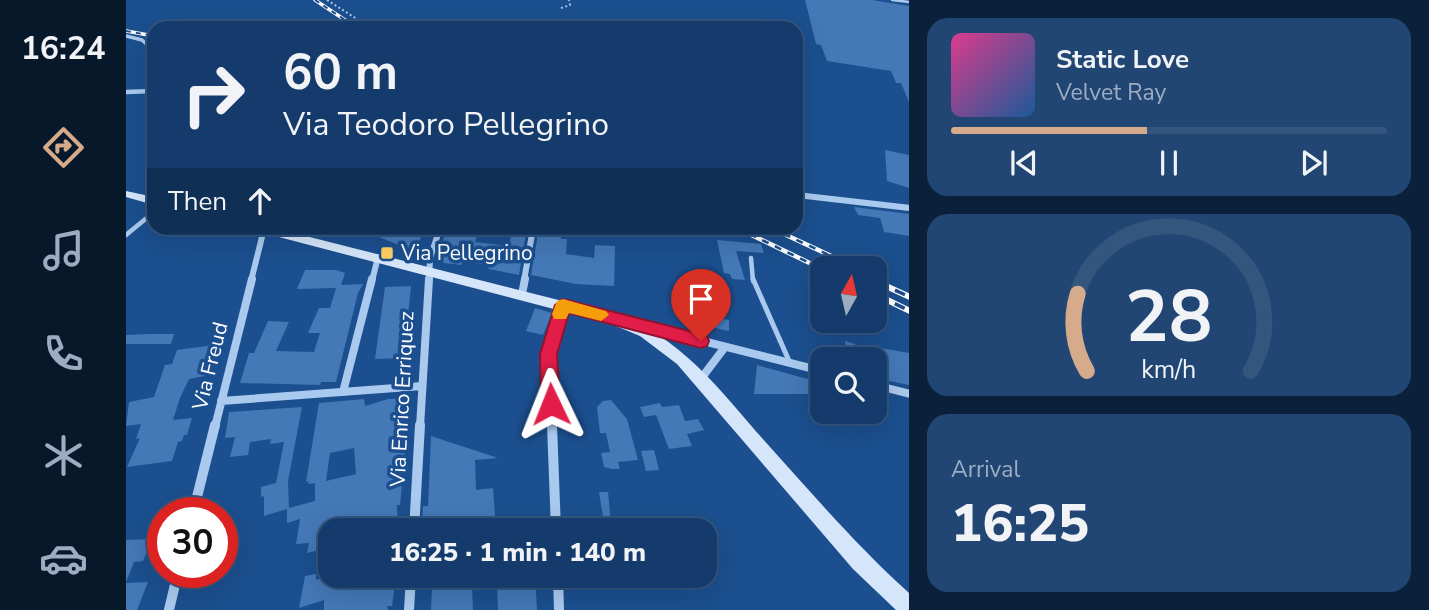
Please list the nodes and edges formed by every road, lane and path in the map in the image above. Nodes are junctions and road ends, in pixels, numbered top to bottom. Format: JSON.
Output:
{"nodes":[{"id":1,"x":327,"y":0,"type":"edge"},
{"id":2,"x":569,"y":0,"type":"edge"},
{"id":3,"x":892,"y":0,"type":"edge"},
{"id":4,"x":909,"y":2,"type":"edge"},
{"id":5,"x":561,"y":8,"type":"dead end"},
{"id":6,"x":360,"y":21,"type":"edge"},
{"id":7,"x":126,"y":36,"type":"edge"},
{"id":8,"x":147,"y":45,"type":"edge"},
{"id":9,"x":147,"y":91,"type":"edge"},
{"id":10,"x":126,"y":92,"type":"edge"},
{"id":11,"x":126,"y":194,"type":"edge"},
{"id":12,"x":803,"y":196,"type":"edge"},
{"id":13,"x":147,"y":199,"type":"edge"},
{"id":14,"x":909,"y":208,"type":"edge"},
{"id":15,"x":147,"y":218,"type":"edge"},
{"id":16,"x":126,"y":235,"type":"edge"},
{"id":17,"x":260,"y":235,"type":"edge"},
{"id":18,"x":290,"y":235,"type":"edge"},
{"id":19,"x":438,"y":235,"type":"edge"},
{"id":20,"x":532,"y":235,"type":"edge"},
{"id":21,"x":378,"y":257,"type":"junction"},
{"id":22,"x":751,"y":258,"type":"dead end"},
{"id":23,"x":429,"y":269,"type":"junction"},
{"id":24,"x":522,"y":294,"type":"junction"},
{"id":25,"x":563,"y":305,"type":"junction"},
{"id":26,"x":614,"y":318,"type":"junction"},
{"id":27,"x":725,"y":347,"type":"junction"},
{"id":28,"x":790,"y":363,"type":"junction"},
{"id":29,"x":810,"y":368,"type":"edge"},
{"id":30,"x":700,"y":380,"type":"junction"},
{"id":31,"x":422,"y":386,"type":"junction"},
{"id":32,"x":887,"y":388,"type":"edge"},
{"id":33,"x":343,"y":392,"type":"junction"},
{"id":34,"x":909,"y":394,"type":"edge"},
{"id":35,"x":221,"y":401,"type":"junction"},
{"id":36,"x":197,"y":497,"type":"edge"},
{"id":37,"x":415,"y":518,"type":"edge"},
{"id":38,"x":556,"y":518,"type":"edge"},
{"id":39,"x":174,"y":588,"type":"edge"},
{"id":40,"x":411,"y":588,"type":"edge"},
{"id":41,"x":558,"y":588,"type":"edge"},
{"id":42,"x":909,"y":609,"type":"edge"},
{"id":43,"x":169,"y":610,"type":"edge"},
{"id":44,"x":410,"y":610,"type":"edge"},
{"id":45,"x":559,"y":610,"type":"edge"}],
"edges":[{"from":1,"to":6,"type":"path"},
{"from":2,"to":5,"type":"path"},
{"from":3,"to":4,"type":"lane"},
{"from":7,"to":8,"type":"street"},
{"from":9,"to":10,"type":"street"},
{"from":11,"to":13,"type":"street"},
{"from":12,"to":14,"type":"street"},
{"from":15,"to":16,"type":"lane"},
{"from":17,"to":35,"type":"street","name":"Via Freud"},
{"from":18,"to":21,"type":"street"},
{"from":19,"to":23,"type":"street","name":"Via Enrico Erriquez"},
{"from":20,"to":24,"type":"street"},
{"from":21,"to":23,"type":"street"},
{"from":21,"to":33,"type":"street"},
{"from":22,"to":28,"type":"lane"},
{"from":23,"to":24,"type":"street"},
{"from":23,"to":31,"type":"street","name":"Via Enrico Erriquez"},
{"from":24,"to":25,"type":"street"},
{"from":25,"to":26,"type":"street"},
{"from":25,"to":38,"type":"street"},
{"from":26,"to":27,"type":"street"},
{"from":26,"to":30,"type":"street"},
{"from":27,"to":28,"type":"street"},
{"from":27,"to":30,"type":"street"},
{"from":28,"to":29,"type":"street"},
{"from":30,"to":42,"type":"street"},
{"from":31,"to":33,"type":"street"},
{"from":31,"to":37,"type":"street","name":"Via Enrico Erriquez"},
{"from":32,"to":34,"type":"street"},
{"from":33,"to":35,"type":"street"},
{"from":35,"to":36,"type":"street","name":"Via Freud"},
{"from":39,"to":43,"type":"street"},
{"from":40,"to":44,"type":"street"},
{"from":41,"to":45,"type":"street"}]}
